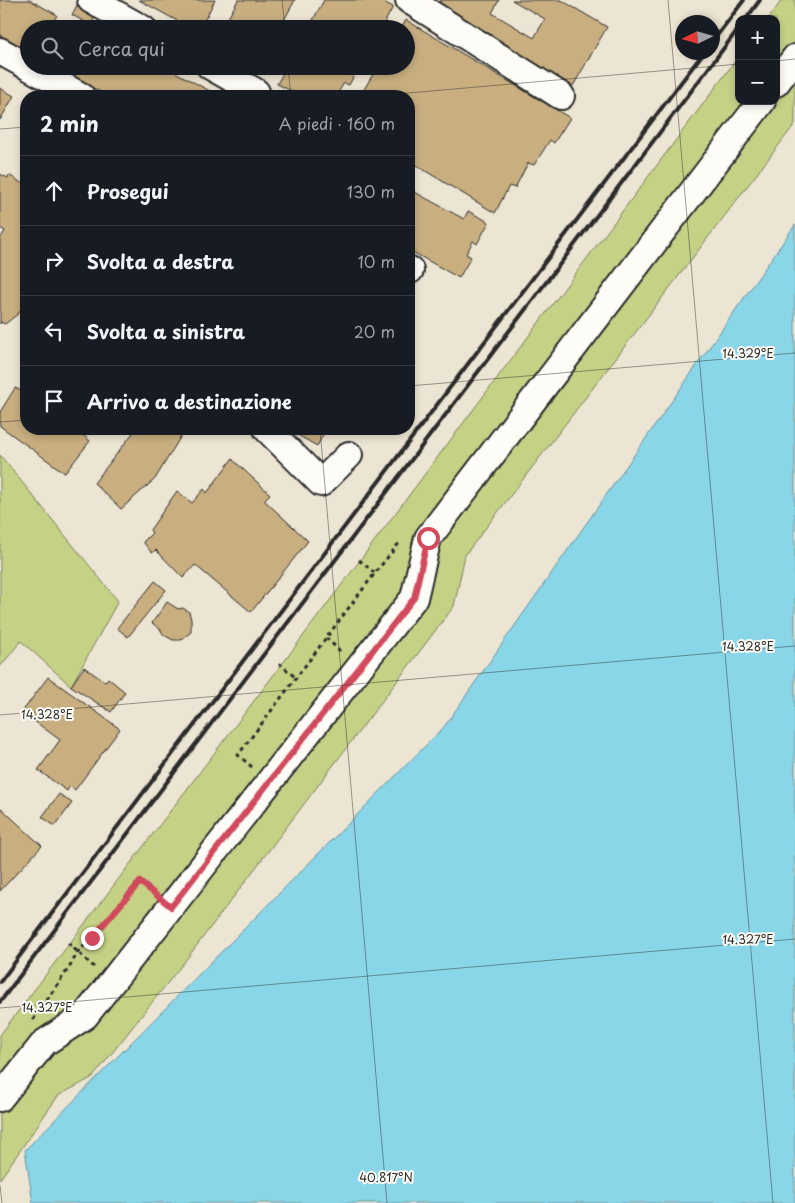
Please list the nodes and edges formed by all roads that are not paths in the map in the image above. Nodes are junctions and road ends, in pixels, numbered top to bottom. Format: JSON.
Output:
{"nodes":[{"id":1,"x":91,"y":0,"type":"edge"},
{"id":2,"x":413,"y":1,"type":"edge"},
{"id":3,"x":126,"y":20,"type":"edge"},
{"id":4,"x":0,"y":51,"type":"edge"},
{"id":5,"x":795,"y":58,"type":"edge"},
{"id":6,"x":20,"y":62,"type":"edge"},
{"id":7,"x":43,"y":75,"type":"edge"},
{"id":8,"x":224,"y":75,"type":"edge"},
{"id":9,"x":780,"y":77,"type":"edge"},
{"id":10,"x":70,"y":90,"type":"edge"},
{"id":11,"x":249,"y":90,"type":"edge"},
{"id":12,"x":562,"y":96,"type":"dead end"},
{"id":13,"x":759,"y":105,"type":"edge"},
{"id":14,"x":273,"y":435,"type":"edge"},
{"id":15,"x":349,"y":455,"type":"dead end"},
{"id":16,"x":0,"y":1098,"type":"edge"}],
"edges":[{"from":1,"to":3,"type":"street"},
{"from":2,"to":12,"type":"street"},
{"from":4,"to":6,"type":"street"},
{"from":5,"to":9,"type":"street"},
{"from":7,"to":10,"type":"street"},
{"from":8,"to":11,"type":"street"},
{"from":13,"to":16,"type":"street"},
{"from":14,"to":15,"type":"street"}]}
